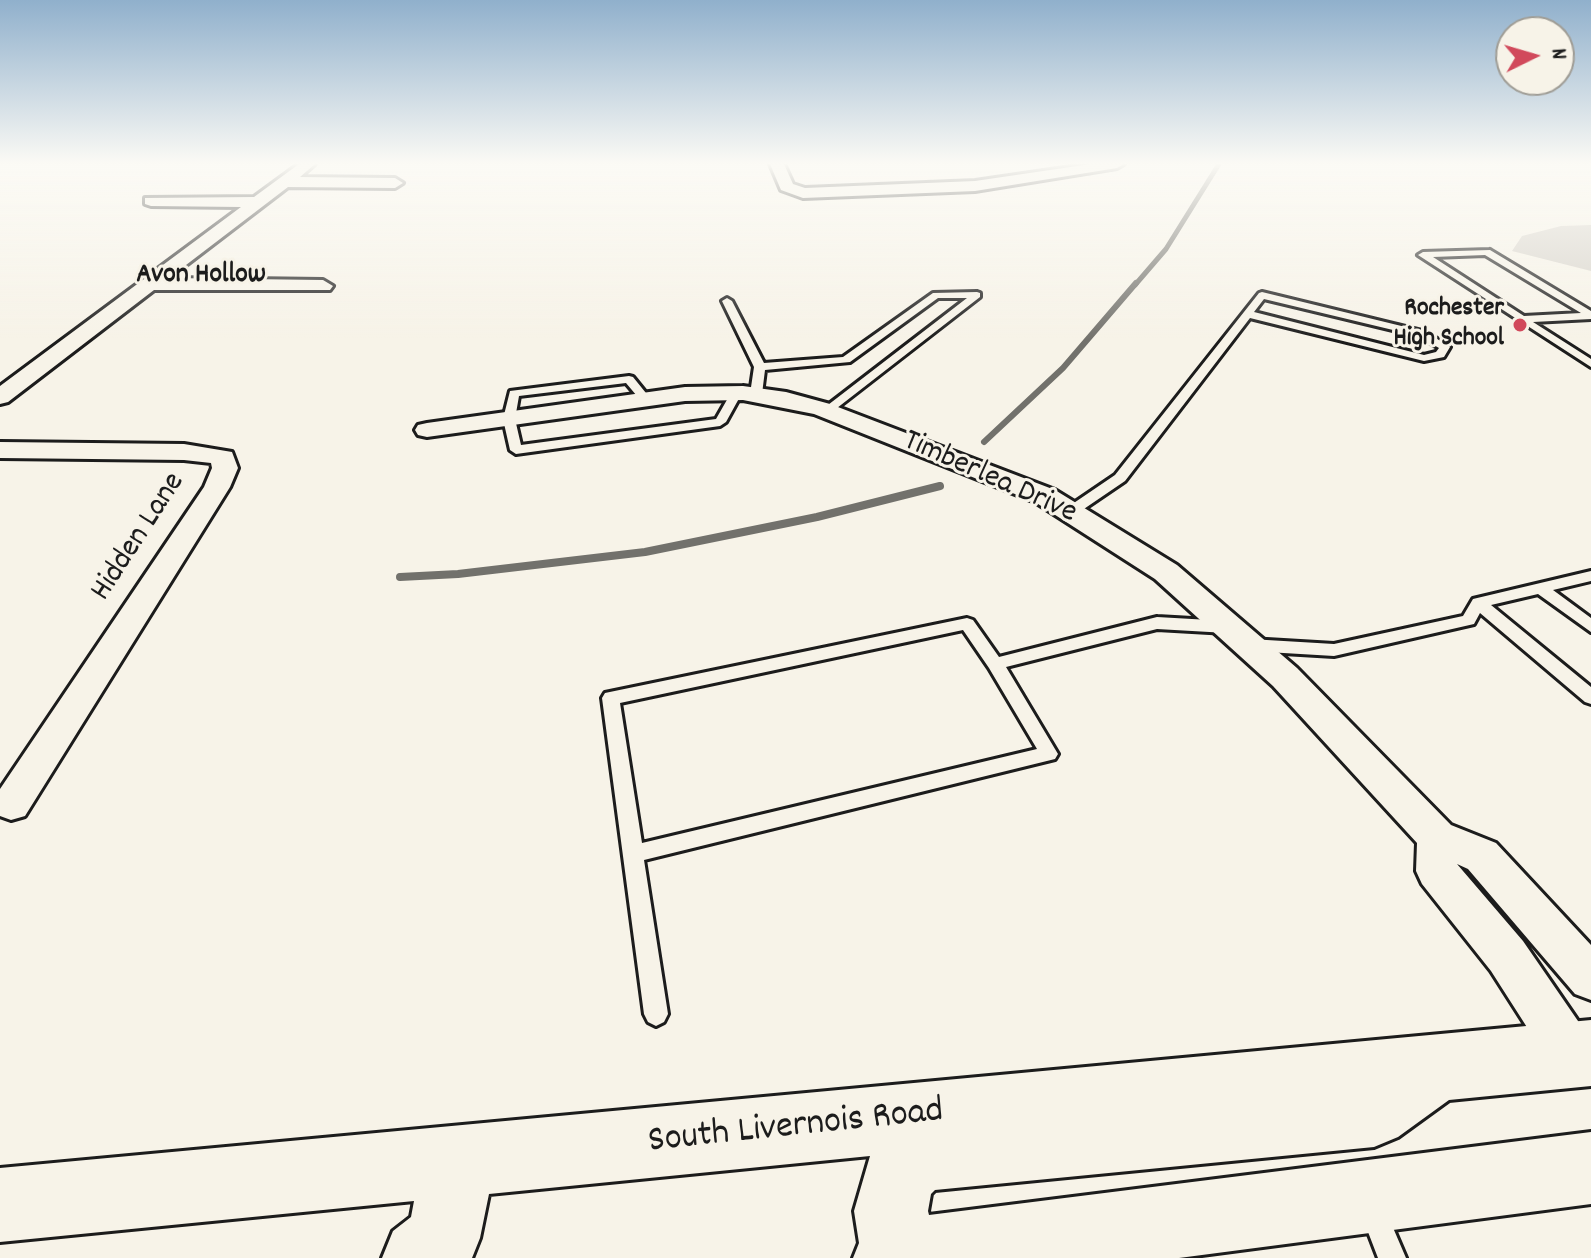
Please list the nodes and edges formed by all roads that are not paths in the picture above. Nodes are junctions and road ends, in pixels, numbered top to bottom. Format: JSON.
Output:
{"nodes":[{"id":1,"x":232,"y":223,"type":"edge"},
{"id":2,"x":151,"y":284,"type":"junction"},
{"id":3,"x":323,"y":286,"type":"dead end"},
{"id":4,"x":727,"y":301,"type":"dead end"},
{"id":5,"x":1248,"y":314,"type":"junction"},
{"id":6,"x":1591,"y":315,"type":"edge"},
{"id":7,"x":1523,"y":319,"type":"junction"},
{"id":8,"x":1591,"y":364,"type":"edge"},
{"id":9,"x":751,"y":385,"type":"junction"},
{"id":10,"x":0,"y":397,"type":"edge"},
{"id":11,"x":828,"y":411,"type":"junction"},
{"id":12,"x":509,"y":419,"type":"junction"},
{"id":13,"x":427,"y":430,"type":"dead end"},
{"id":14,"x":0,"y":450,"type":"edge"},
{"id":15,"x":1070,"y":512,"type":"junction"},
{"id":16,"x":1591,"y":576,"type":"edge"},
{"id":17,"x":1540,"y":588,"type":"junction"},
{"id":18,"x":1478,"y":603,"type":"junction"},
{"id":19,"x":1591,"y":626,"type":"edge"},
{"id":20,"x":1238,"y":636,"type":"junction"},
{"id":21,"x":995,"y":664,"type":"junction"},
{"id":22,"x":1591,"y":697,"type":"edge"},
{"id":23,"x":11,"y":804,"type":"dead end"},
{"id":24,"x":1437,"y":837,"type":"junction"},
{"id":25,"x":633,"y":854,"type":"junction"},
{"id":26,"x":1591,"y":978,"type":"edge"},
{"id":27,"x":656,"y":1014,"type":"dead end"},
{"id":28,"x":1582,"y":1054,"type":"edge"},
{"id":29,"x":1438,"y":1066,"type":"junction"},
{"id":30,"x":1580,"y":1159,"type":"edge"},
{"id":31,"x":459,"y":1161,"type":"junction"},
{"id":32,"x":0,"y":1205,"type":"edge"},
{"id":33,"x":1380,"y":1228,"type":"edge"},
{"id":34,"x":420,"y":1258,"type":"edge"},
{"id":35,"x":891,"y":1258,"type":"edge"},
{"id":36,"x":899,"y":1258,"type":"edge"}],
"edges":[{"from":1,"to":2,"type":"street"},
{"from":2,"to":3,"type":"street"},
{"from":2,"to":10,"type":"street"},
{"from":4,"to":9,"type":"lane"},
{"from":5,"to":5,"type":"lane"},
{"from":5,"to":15,"type":"lane"},
{"from":6,"to":7,"type":"lane"},
{"from":6,"to":7,"type":"lane"},
{"from":7,"to":8,"type":"lane"},
{"from":9,"to":11,"type":"street","name":"Timberlea Drive"},
{"from":9,"to":11,"type":"lane"},
{"from":9,"to":12,"type":"street","name":"Timberlea Drive"},
{"from":9,"to":12,"type":"lane"},
{"from":11,"to":15,"type":"street","name":"Timberlea Drive"},
{"from":12,"to":13,"type":"street","name":"Timberlea Drive"},
{"from":14,"to":23,"type":"street","name":"Hidden Lane"},
{"from":15,"to":20,"type":"street","name":"Timberlea Drive"},
{"from":16,"to":17,"type":"lane"},
{"from":17,"to":18,"type":"lane"},
{"from":17,"to":19,"type":"lane"},
{"from":18,"to":20,"type":"lane"},
{"from":18,"to":22,"type":"lane"},
{"from":20,"to":21,"type":"lane"},
{"from":20,"to":24,"type":"street","name":"Timberlea Drive"},
{"from":21,"to":25,"type":"lane"},
{"from":21,"to":25,"type":"lane"},
{"from":24,"to":26,"type":"street","name":"Timberlea Drive"},
{"from":24,"to":28,"type":"street"},
{"from":25,"to":27,"type":"lane"},
{"from":28,"to":29,"type":"main road","name":"South Livernois Road"},
{"from":29,"to":31,"type":"main road","name":"South Livernois Road"},
{"from":29,"to":36,"type":"main road"},
{"from":30,"to":33,"type":"main road"},
{"from":31,"to":32,"type":"main road","name":"South Livernois Road"},
{"from":31,"to":34,"type":"main road"},
{"from":33,"to":36,"type":"main road"},
{"from":35,"to":36,"type":"main road"}]}
